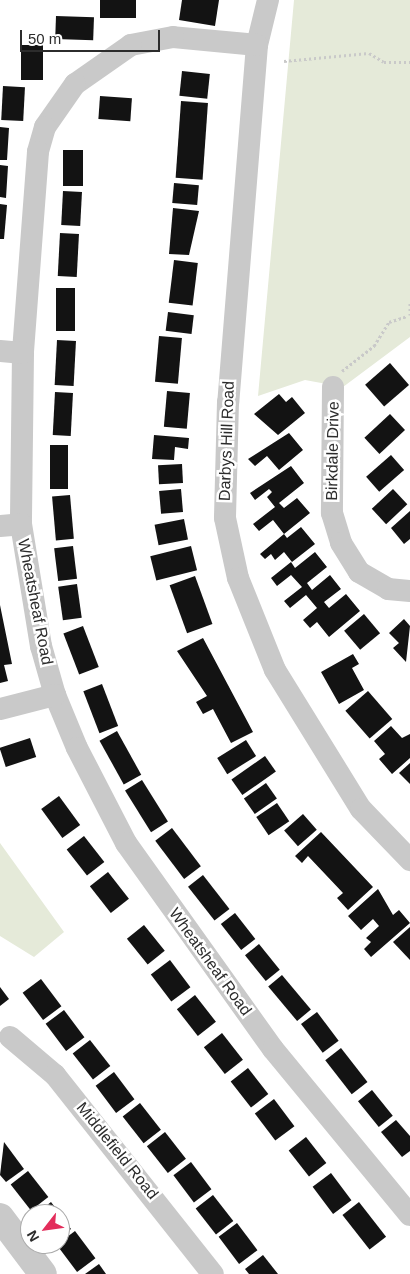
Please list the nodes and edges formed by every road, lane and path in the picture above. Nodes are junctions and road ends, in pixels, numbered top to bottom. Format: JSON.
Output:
{"nodes":[{"id":1,"x":268,"y":0,"type":"edge"},
{"id":2,"x":258,"y":45,"type":"junction"},
{"id":3,"x":284,"y":62,"type":"dead end"},
{"id":4,"x":410,"y":62,"type":"edge"},
{"id":5,"x":410,"y":303,"type":"edge"},
{"id":6,"x":408,"y":316,"type":"edge"},
{"id":7,"x":0,"y":351,"type":"edge"},
{"id":8,"x":23,"y":353,"type":"junction"},
{"id":9,"x":334,"y":387,"type":"joint"},
{"id":10,"x":10,"y":525,"type":"edge"},
{"id":11,"x":410,"y":591,"type":"edge"},
{"id":12,"x":55,"y":695,"type":"junction"},
{"id":13,"x":0,"y":709,"type":"edge"},
{"id":14,"x":410,"y":860,"type":"edge"},
{"id":15,"x":10,"y":1037,"type":"dead end"},
{"id":16,"x":410,"y":1215,"type":"edge"},
{"id":17,"x":0,"y":1217,"type":"edge"},
{"id":18,"x":43,"y":1274,"type":"edge"},
{"id":19,"x":213,"y":1274,"type":"edge"}],
"edges":[{"from":1,"to":2,"type":"street","name":"Darbys Hill Road"},
{"from":2,"to":8,"type":"street","name":"Wheatsheaf Road"},
{"from":2,"to":14,"type":"street","name":"Darbys Hill Road"},
{"from":3,"to":4,"type":"path"},
{"from":5,"to":6,"type":"path"},
{"from":6,"to":9,"type":"path"},
{"from":7,"to":8,"type":"street"},
{"from":8,"to":10,"type":"street","name":"Wheatsheaf Road"},
{"from":9,"to":11,"type":"street","name":"Birkdale Drive"},
{"from":10,"to":12,"type":"street","name":"Wheatsheaf Road"},
{"from":12,"to":13,"type":"street"},
{"from":12,"to":16,"type":"street","name":"Wheatsheaf Road"},
{"from":15,"to":19,"type":"street","name":"Middlefield Road"},
{"from":17,"to":18,"type":"street"}]}
